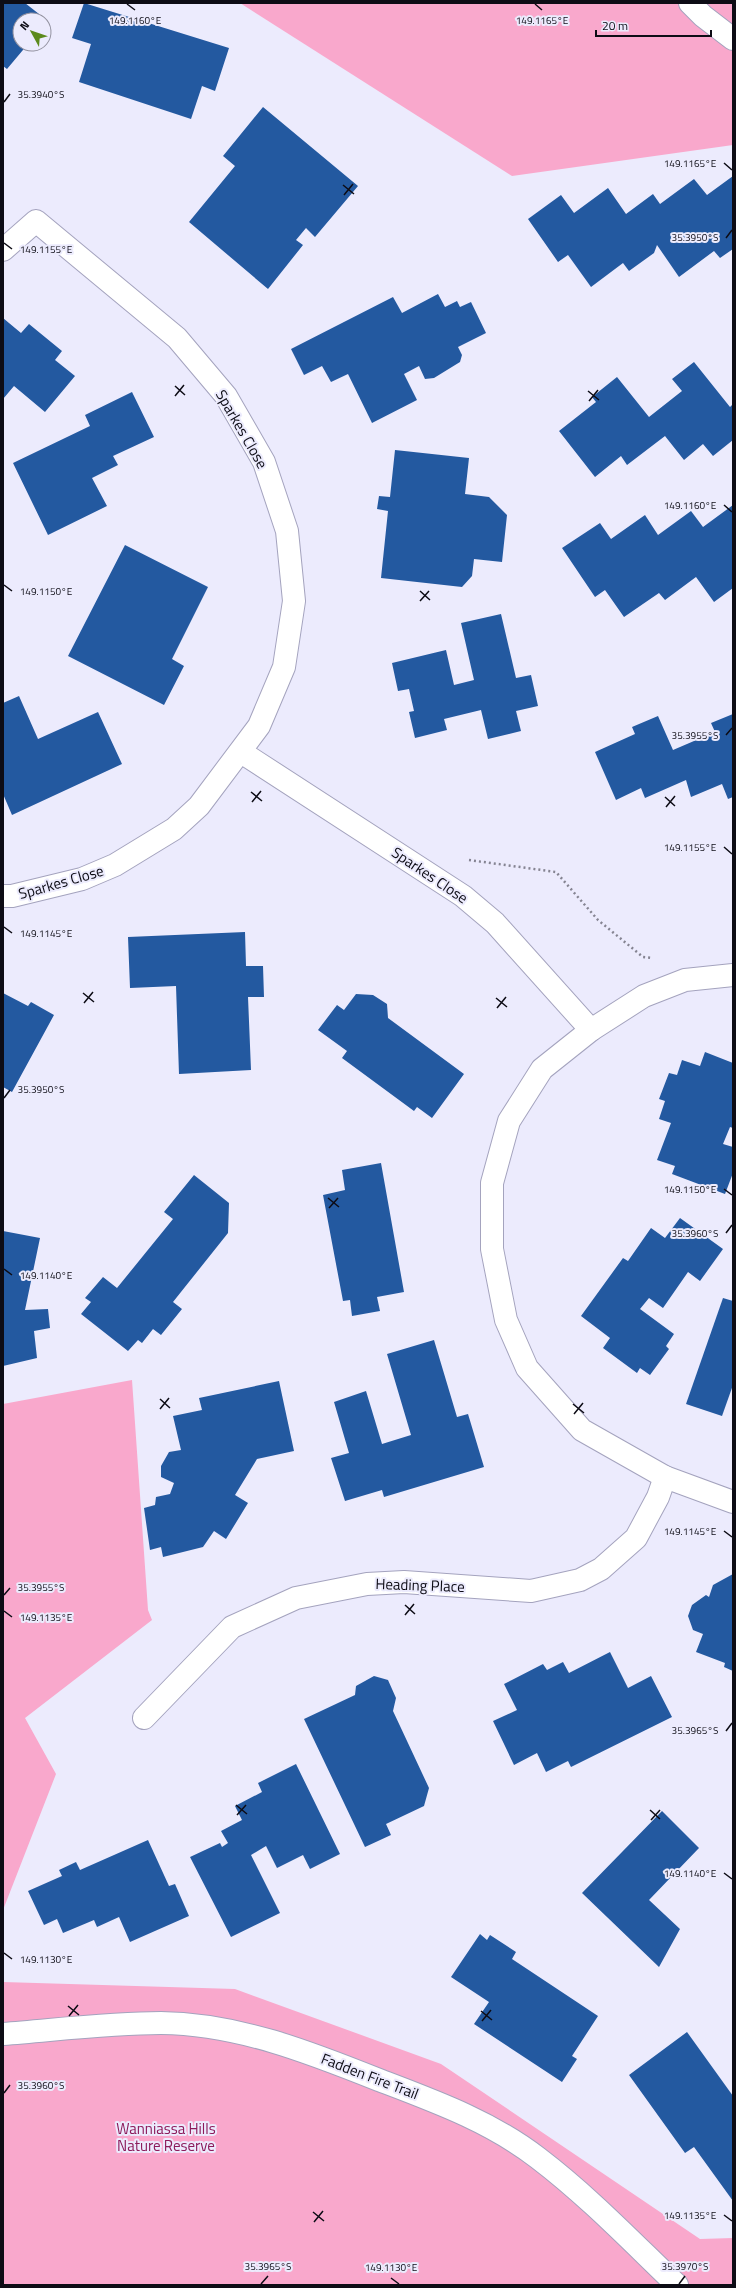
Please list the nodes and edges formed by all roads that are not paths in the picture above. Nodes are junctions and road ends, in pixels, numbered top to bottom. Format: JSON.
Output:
{"nodes":[{"id":1,"x":690,"y":3,"type":"edge"},
{"id":2,"x":733,"y":39,"type":"edge"},
{"id":3,"x":3,"y":250,"type":"edge"},
{"id":4,"x":241,"y":752,"type":"junction"},
{"id":5,"x":3,"y":896,"type":"edge"},
{"id":6,"x":733,"y":975,"type":"edge"},
{"id":7,"x":591,"y":1030,"type":"junction"},
{"id":8,"x":665,"y":1477,"type":"junction"},
{"id":9,"x":733,"y":1502,"type":"edge"},
{"id":10,"x":144,"y":1718,"type":"dead end"},
{"id":11,"x":3,"y":2034,"type":"edge"},
{"id":12,"x":677,"y":2285,"type":"edge"}],
"edges":[{"from":1,"to":2,"type":"street"},
{"from":3,"to":4,"type":"street","name":"Sparkes Close"},
{"from":4,"to":5,"type":"street","name":"Sparkes Close"},
{"from":4,"to":7,"type":"street","name":"Sparkes Close"},
{"from":6,"to":7,"type":"street"},
{"from":7,"to":8,"type":"street"},
{"from":8,"to":9,"type":"street"},
{"from":8,"to":10,"type":"street","name":"Heading Place"},
{"from":11,"to":12,"type":"street","name":"Fadden Fire Trail"}]}
